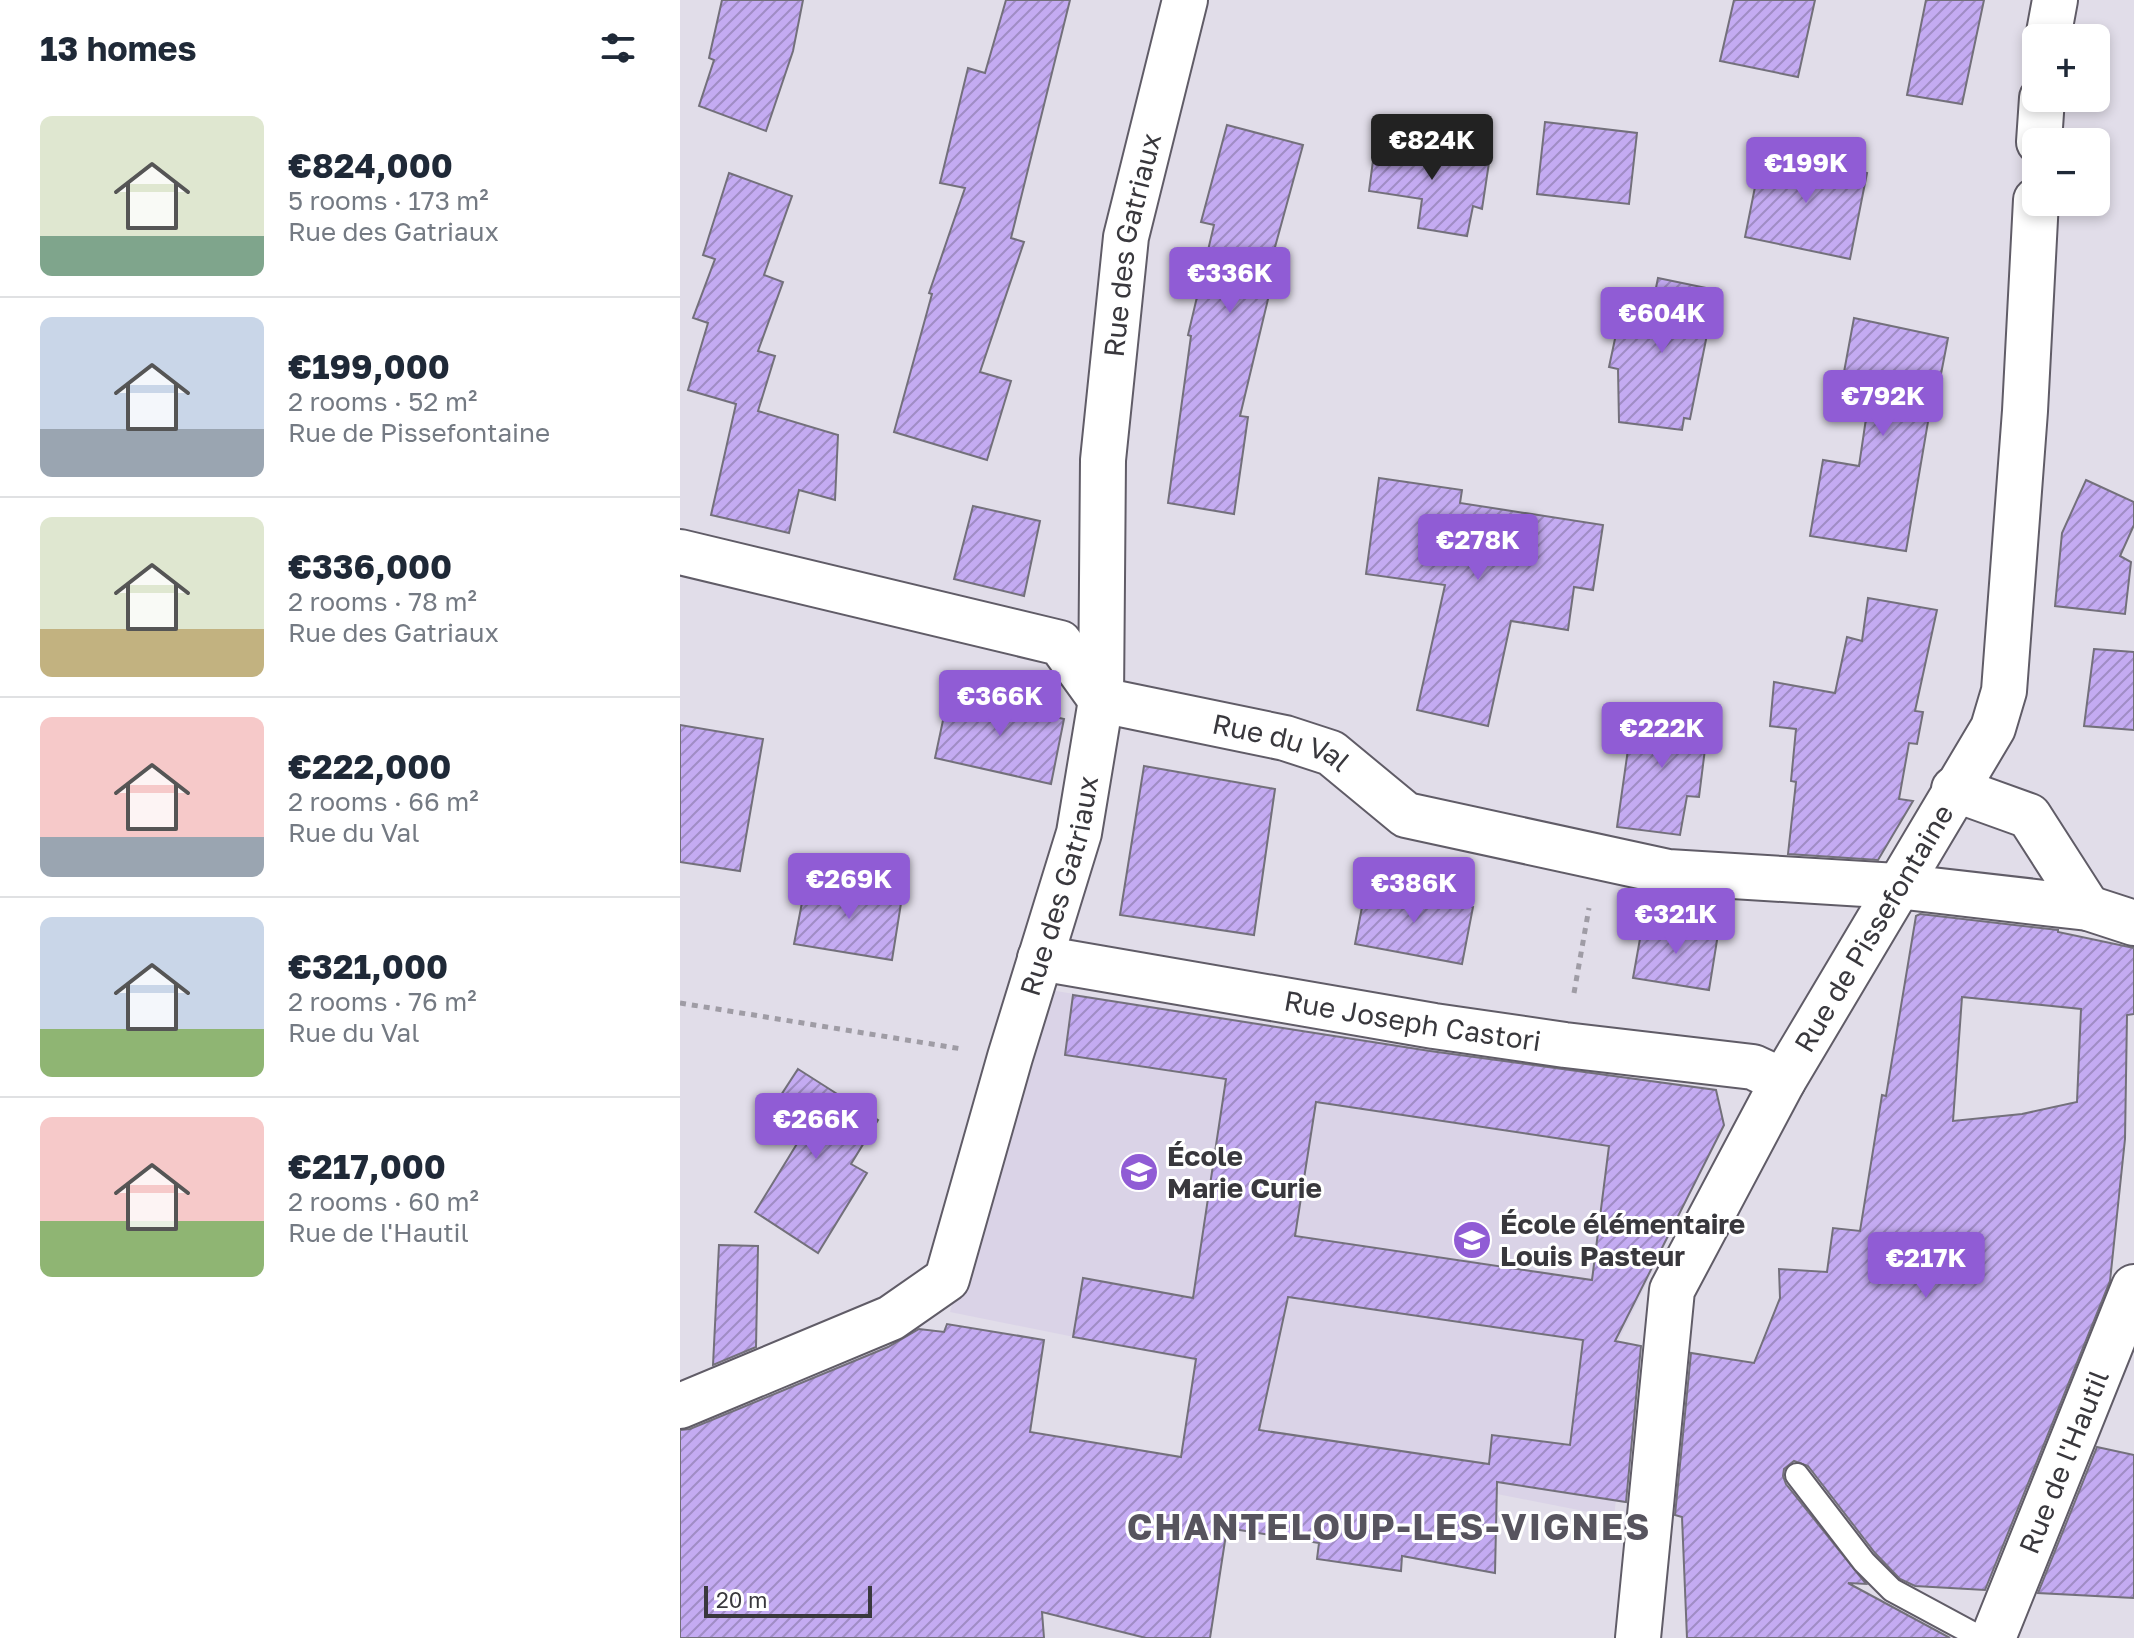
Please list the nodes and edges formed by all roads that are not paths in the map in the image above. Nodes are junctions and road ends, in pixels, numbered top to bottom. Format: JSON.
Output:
{"nodes":[{"id":1,"x":1185,"y":0,"type":"edge"},
{"id":2,"x":2055,"y":0,"type":"edge"},
{"id":3,"x":2051,"y":24,"type":"edge"},
{"id":4,"x":2035,"y":216,"type":"edge"},
{"id":5,"x":680,"y":552,"type":"edge"},
{"id":6,"x":1101,"y":700,"type":"junction"},
{"id":7,"x":1954,"y":789,"type":"junction"},
{"id":8,"x":1897,"y":886,"type":"junction"},
{"id":9,"x":2088,"y":908,"type":"junction"},
{"id":10,"x":2134,"y":923,"type":"edge"},
{"id":11,"x":1040,"y":958,"type":"junction"},
{"id":12,"x":1783,"y":1081,"type":"junction"},
{"id":13,"x":2134,"y":1287,"type":"edge"},
{"id":14,"x":680,"y":1406,"type":"edge"},
{"id":15,"x":1797,"y":1475,"type":"dead end"},
{"id":16,"x":1638,"y":1638,"type":"edge"},
{"id":17,"x":1981,"y":1638,"type":"edge"},
{"id":18,"x":1993,"y":1638,"type":"edge"}],
"edges":[{"from":1,"to":6,"type":"street","name":"Rue des Gatriaux"},
{"from":2,"to":3,"type":"street"},
{"from":4,"to":7,"type":"street","name":"Rue de Pissefontaine"},
{"from":5,"to":6,"type":"street"},
{"from":6,"to":8,"type":"street","name":"Rue du Val"},
{"from":6,"to":11,"type":"street","name":"Rue des Gatriaux"},
{"from":7,"to":8,"type":"street","name":"Rue de Pissefontaine"},
{"from":7,"to":9,"type":"street"},
{"from":8,"to":9,"type":"street","name":"Rue du Val"},
{"from":8,"to":12,"type":"street","name":"Rue de Pissefontaine"},
{"from":9,"to":10,"type":"street","name":"Rue du Val"},
{"from":11,"to":12,"type":"street","name":"Rue Joseph Castori"},
{"from":11,"to":14,"type":"street","name":"Rue des Gatriaux"},
{"from":12,"to":16,"type":"street","name":"Rue de Pissefontaine"},
{"from":13,"to":18,"type":"street","name":"Rue de l'Hautil"},
{"from":15,"to":17,"type":"lane"}]}
